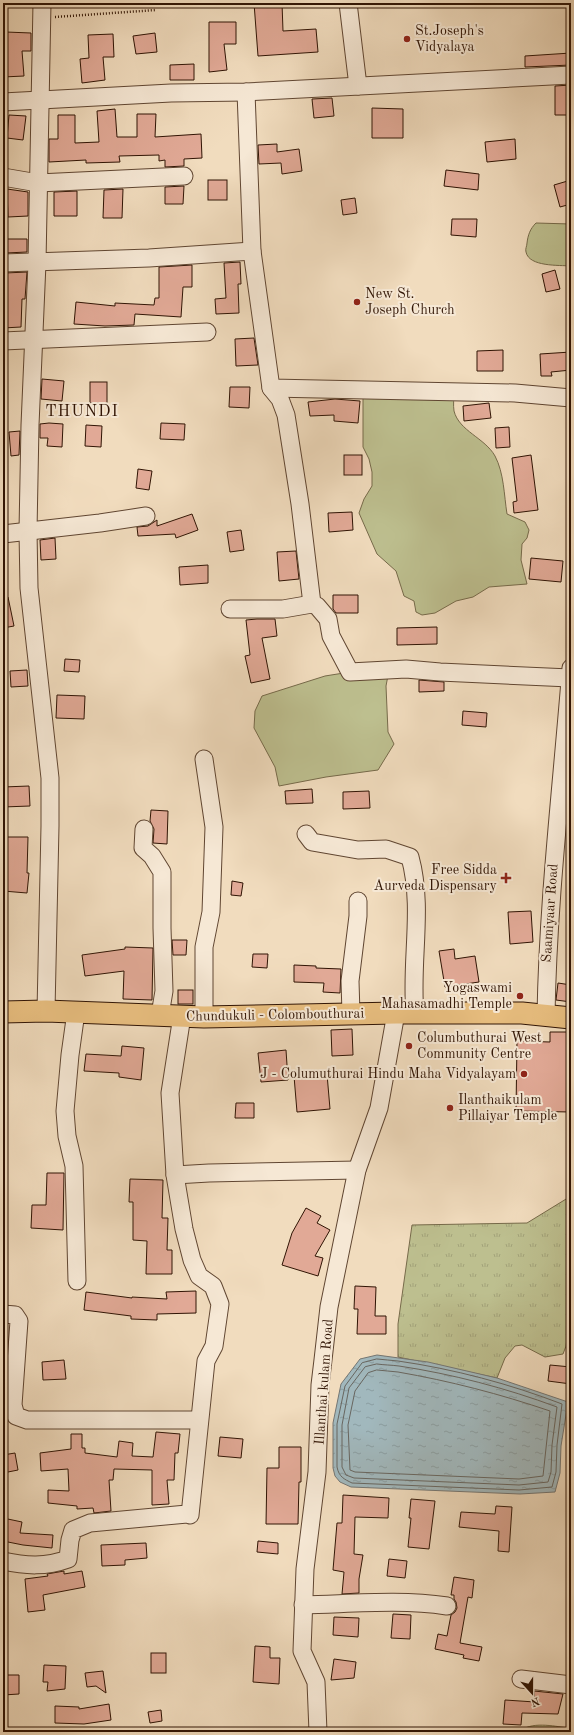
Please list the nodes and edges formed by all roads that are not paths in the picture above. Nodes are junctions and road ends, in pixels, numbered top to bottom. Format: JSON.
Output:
{"nodes":[{"id":1,"x":348,"y":3,"type":"edge"},
{"id":2,"x":42,"y":10,"type":"edge"},
{"id":3,"x":571,"y":74,"type":"edge"},
{"id":4,"x":358,"y":86,"type":"junction"},
{"id":5,"x":246,"y":92,"type":"junction"},
{"id":6,"x":40,"y":100,"type":"junction"},
{"id":7,"x":3,"y":102,"type":"edge"},
{"id":8,"x":184,"y":176,"type":"dead end"},
{"id":9,"x":3,"y":177,"type":"edge"},
{"id":10,"x":38,"y":183,"type":"junction"},
{"id":11,"x":252,"y":251,"type":"junction"},
{"id":12,"x":3,"y":263,"type":"edge"},
{"id":13,"x":37,"y":263,"type":"junction"},
{"id":14,"x":207,"y":332,"type":"dead end"},
{"id":15,"x":33,"y":340,"type":"junction"},
{"id":16,"x":3,"y":342,"type":"edge"},
{"id":17,"x":271,"y":388,"type":"junction"},
{"id":18,"x":571,"y":398,"type":"edge"},
{"id":19,"x":146,"y":516,"type":"dead end"},
{"id":20,"x":28,"y":531,"type":"junction"},
{"id":21,"x":3,"y":534,"type":"edge"},
{"id":22,"x":312,"y":604,"type":"junction"},
{"id":23,"x":230,"y":609,"type":"dead end"},
{"id":24,"x":571,"y":673,"type":"edge"},
{"id":25,"x":204,"y":759,"type":"dead end"},
{"id":26,"x":144,"y":829,"type":"dead end"},
{"id":27,"x":306,"y":834,"type":"dead end"},
{"id":28,"x":358,"y":901,"type":"dead end"},
{"id":29,"x":46,"y":1011,"type":"junction"},
{"id":30,"x":3,"y":1012,"type":"edge"},
{"id":31,"x":76,"y":1012,"type":"junction"},
{"id":32,"x":405,"y":1013,"type":"junction"},
{"id":33,"x":351,"y":1014,"type":"junction"},
{"id":34,"x":160,"y":1015,"type":"junction"},
{"id":35,"x":546,"y":1015,"type":"junction"},
{"id":36,"x":182,"y":1016,"type":"junction"},
{"id":37,"x":204,"y":1017,"type":"junction"},
{"id":38,"x":571,"y":1018,"type":"edge"},
{"id":39,"x":357,"y":1170,"type":"junction"},
{"id":40,"x":175,"y":1175,"type":"junction"},
{"id":41,"x":77,"y":1281,"type":"dead end"},
{"id":42,"x":3,"y":1314,"type":"edge"},
{"id":43,"x":199,"y":1420,"type":"junction"},
{"id":44,"x":3,"y":1561,"type":"edge"},
{"id":45,"x":303,"y":1605,"type":"junction"},
{"id":46,"x":447,"y":1606,"type":"dead end"},
{"id":47,"x":521,"y":1679,"type":"dead end"},
{"id":48,"x":571,"y":1685,"type":"edge"},
{"id":49,"x":318,"y":1732,"type":"edge"}],
"edges":[{"from":1,"to":4,"type":"street"},
{"from":2,"to":6,"type":"street"},
{"from":3,"to":4,"type":"street"},
{"from":4,"to":5,"type":"street"},
{"from":5,"to":6,"type":"street"},
{"from":5,"to":11,"type":"street"},
{"from":6,"to":7,"type":"street"},
{"from":6,"to":10,"type":"street"},
{"from":8,"to":10,"type":"street"},
{"from":9,"to":10,"type":"street"},
{"from":10,"to":13,"type":"street"},
{"from":11,"to":13,"type":"street"},
{"from":11,"to":17,"type":"street"},
{"from":12,"to":13,"type":"street"},
{"from":13,"to":15,"type":"street"},
{"from":14,"to":15,"type":"street"},
{"from":15,"to":16,"type":"street"},
{"from":15,"to":20,"type":"street"},
{"from":17,"to":18,"type":"street"},
{"from":17,"to":22,"type":"street"},
{"from":19,"to":20,"type":"street"},
{"from":20,"to":21,"type":"street"},
{"from":20,"to":29,"type":"street"},
{"from":22,"to":23,"type":"street"},
{"from":22,"to":24,"type":"street"},
{"from":24,"to":35,"type":"street","name":"Saamiyaar Road"},
{"from":25,"to":37,"type":"street"},
{"from":26,"to":34,"type":"street"},
{"from":27,"to":32,"type":"street","name":"Illanthai kulam Road"},
{"from":28,"to":33,"type":"street"},
{"from":29,"to":30,"type":"main road","name":"Chundukuli - Colombouthurai"},
{"from":29,"to":31,"type":"main road","name":"Chundukuli - Colombouthurai"},
{"from":31,"to":34,"type":"main road","name":"Chundukuli - Colombouthurai"},
{"from":31,"to":41,"type":"street"},
{"from":32,"to":33,"type":"main road","name":"Chundukuli - Colombouthurai"},
{"from":32,"to":35,"type":"main road","name":"Chundukuli - Colombouthurai"},
{"from":32,"to":39,"type":"street","name":"Illanthai kulam Road"},
{"from":33,"to":37,"type":"main road","name":"Chundukuli - Colombouthurai"},
{"from":34,"to":36,"type":"main road","name":"Chundukuli - Colombouthurai"},
{"from":35,"to":38,"type":"main road","name":"Chundukuli - Colombouthurai"},
{"from":36,"to":37,"type":"main road","name":"Chundukuli - Colombouthurai"},
{"from":36,"to":40,"type":"street"},
{"from":39,"to":40,"type":"street"},
{"from":39,"to":45,"type":"street","name":"Illanthai kulam Road"},
{"from":40,"to":43,"type":"street"},
{"from":42,"to":43,"type":"street"},
{"from":43,"to":44,"type":"street"},
{"from":45,"to":46,"type":"street"},
{"from":45,"to":49,"type":"street","name":"Illanthai kulam Road"},
{"from":47,"to":48,"type":"street"}]}
